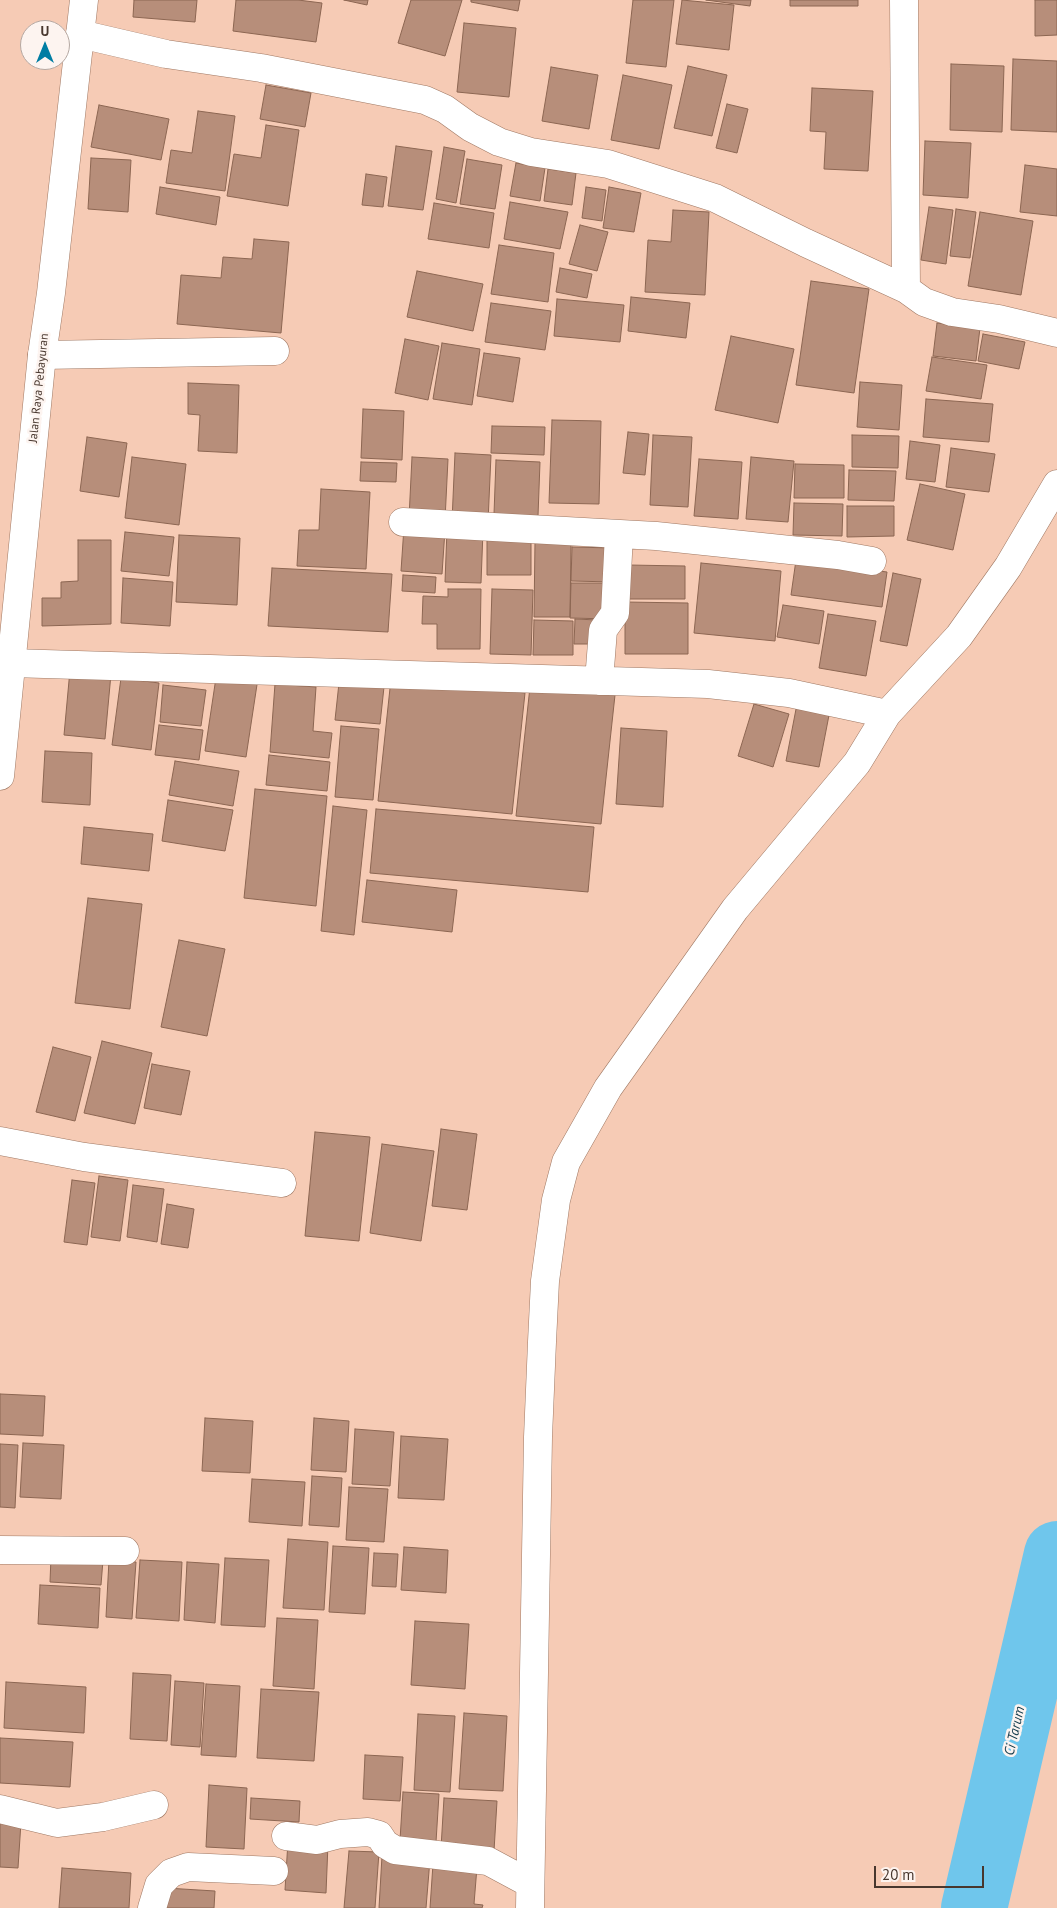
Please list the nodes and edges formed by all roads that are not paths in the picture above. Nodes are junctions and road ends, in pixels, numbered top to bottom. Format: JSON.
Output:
{"nodes":[{"id":1,"x":84,"y":0,"type":"edge"},
{"id":2,"x":904,"y":0,"type":"edge"},
{"id":3,"x":80,"y":34,"type":"junction"},
{"id":4,"x":906,"y":289,"type":"junction"},
{"id":5,"x":1057,"y":333,"type":"edge"},
{"id":6,"x":275,"y":351,"type":"dead end"},
{"id":7,"x":42,"y":355,"type":"junction"},
{"id":8,"x":1057,"y":484,"type":"edge"},
{"id":9,"x":403,"y":522,"type":"dead end"},
{"id":10,"x":619,"y":534,"type":"junction"},
{"id":11,"x":872,"y":561,"type":"dead end"},
{"id":12,"x":11,"y":663,"type":"junction"},
{"id":13,"x":599,"y":681,"type":"junction"},
{"id":14,"x":886,"y":714,"type":"junction"},
{"id":15,"x":0,"y":776,"type":"edge"},
{"id":16,"x":0,"y":1140,"type":"edge"},
{"id":17,"x":282,"y":1183,"type":"dead end"},
{"id":18,"x":0,"y":1550,"type":"edge"},
{"id":19,"x":125,"y":1551,"type":"dead end"},
{"id":20,"x":154,"y":1805,"type":"dead end"},
{"id":21,"x":0,"y":1809,"type":"edge"},
{"id":22,"x":286,"y":1836,"type":"dead end"},
{"id":23,"x":274,"y":1871,"type":"dead end"},
{"id":24,"x":530,"y":1896,"type":"edge"},
{"id":25,"x":152,"y":1908,"type":"edge"}],
"edges":[{"from":1,"to":3,"type":"street","name":"Jalan Raya Pebayuran"},
{"from":2,"to":4,"type":"street"},
{"from":3,"to":4,"type":"street"},
{"from":3,"to":7,"type":"street","name":"Jalan Raya Pebayuran"},
{"from":4,"to":5,"type":"street"},
{"from":6,"to":7,"type":"street"},
{"from":7,"to":12,"type":"street","name":"Jalan Raya Pebayuran"},
{"from":8,"to":14,"type":"street"},
{"from":9,"to":10,"type":"street"},
{"from":10,"to":11,"type":"street"},
{"from":10,"to":13,"type":"street"},
{"from":12,"to":13,"type":"street"},
{"from":12,"to":15,"type":"street","name":"Jalan Raya Pebayuran"},
{"from":13,"to":14,"type":"street"},
{"from":14,"to":24,"type":"street"},
{"from":16,"to":17,"type":"street"},
{"from":18,"to":19,"type":"street"},
{"from":20,"to":21,"type":"street"},
{"from":22,"to":24,"type":"street"},
{"from":23,"to":25,"type":"street"}]}
